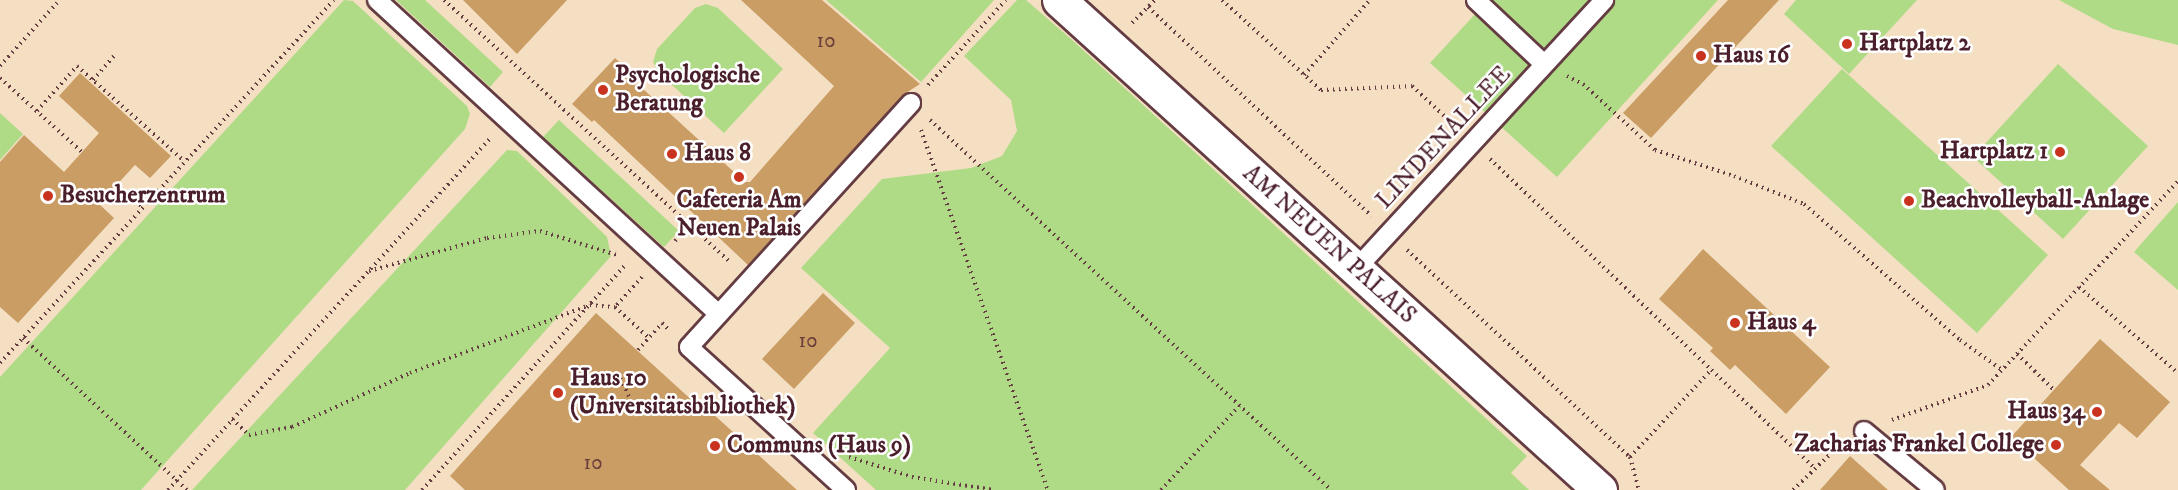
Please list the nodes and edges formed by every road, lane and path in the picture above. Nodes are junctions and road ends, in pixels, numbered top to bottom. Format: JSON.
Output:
{"nodes":[{"id":1,"x":334,"y":0,"type":"edge"},
{"id":2,"x":377,"y":0,"type":"edge"},
{"id":3,"x":444,"y":0,"type":"edge"},
{"id":4,"x":1006,"y":0,"type":"edge"},
{"id":5,"x":1059,"y":0,"type":"edge"},
{"id":6,"x":1222,"y":0,"type":"edge"},
{"id":7,"x":1370,"y":0,"type":"edge"},
{"id":8,"x":1476,"y":0,"type":"edge"},
{"id":9,"x":1604,"y":0,"type":"edge"},
{"id":10,"x":57,"y":3,"type":"dead end"},
{"id":11,"x":1148,"y":8,"type":"dead end"},
{"id":12,"x":114,"y":56,"type":"dead end"},
{"id":13,"x":1544,"y":64,"type":"junction"},
{"id":14,"x":0,"y":66,"type":"edge"},
{"id":15,"x":1304,"y":75,"type":"junction"},
{"id":16,"x":0,"y":78,"type":"edge"},
{"id":17,"x":93,"y":80,"type":"junction"},
{"id":18,"x":911,"y":103,"type":"junction"},
{"id":19,"x":37,"y":111,"type":"junction"},
{"id":20,"x":508,"y":120,"type":"junction"},
{"id":21,"x":1473,"y":142,"type":"junction"},
{"id":22,"x":82,"y":152,"type":"dead end"},
{"id":23,"x":185,"y":162,"type":"junction"},
{"id":24,"x":2178,"y":182,"type":"edge"},
{"id":25,"x":117,"y":184,"type":"dead end"},
{"id":26,"x":143,"y":208,"type":"junction"},
{"id":27,"x":1389,"y":233,"type":"junction"},
{"id":28,"x":1356,"y":269,"type":"junction"},
{"id":29,"x":368,"y":271,"type":"junction"},
{"id":30,"x":750,"y":280,"type":"junction"},
{"id":31,"x":2079,"y":287,"type":"junction"},
{"id":32,"x":590,"y":305,"type":"junction"},
{"id":33,"x":615,"y":306,"type":"dead end"},
{"id":34,"x":719,"y":314,"type":"junction"},
{"id":35,"x":22,"y":338,"type":"junction"},
{"id":36,"x":688,"y":348,"type":"junction"},
{"id":37,"x":638,"y":350,"type":"dead end"},
{"id":38,"x":2017,"y":354,"type":"junction"},
{"id":39,"x":0,"y":363,"type":"edge"},
{"id":40,"x":1712,"y":369,"type":"junction"},
{"id":41,"x":2002,"y":370,"type":"junction"},
{"id":42,"x":618,"y":373,"type":"dead end"},
{"id":43,"x":2178,"y":373,"type":"edge"},
{"id":44,"x":2054,"y":390,"type":"dead end"},
{"id":45,"x":1239,"y":406,"type":"junction"},
{"id":46,"x":637,"y":414,"type":"dead end"},
{"id":47,"x":232,"y":419,"type":"junction"},
{"id":48,"x":1864,"y":431,"type":"junction"},
{"id":49,"x":1630,"y":457,"type":"junction"},
{"id":50,"x":816,"y":463,"type":"junction"},
{"id":51,"x":1813,"y":467,"type":"junction"},
{"id":52,"x":177,"y":480,"type":"junction"},
{"id":53,"x":168,"y":490,"type":"edge"},
{"id":54,"x":187,"y":490,"type":"edge"},
{"id":55,"x":422,"y":490,"type":"edge"},
{"id":56,"x":846,"y":490,"type":"edge"},
{"id":57,"x":994,"y":490,"type":"edge"},
{"id":58,"x":1048,"y":490,"type":"edge"},
{"id":59,"x":1161,"y":490,"type":"edge"},
{"id":60,"x":1331,"y":490,"type":"edge"},
{"id":61,"x":1600,"y":490,"type":"edge"},
{"id":62,"x":1639,"y":490,"type":"edge"},
{"id":63,"x":1793,"y":490,"type":"edge"},
{"id":64,"x":1935,"y":490,"type":"edge"}],
"edges":[{"from":1,"to":23,"type":"path"},
{"from":2,"to":20,"type":"lane"},
{"from":3,"to":30,"type":"path"},
{"from":4,"to":18,"type":"path"},
{"from":5,"to":28,"type":"street","name":"AM NEUEN PALAIS"},
{"from":6,"to":15,"type":"path"},
{"from":7,"to":15,"type":"path"},
{"from":8,"to":13,"type":"lane"},
{"from":9,"to":13,"type":"lane","name":"LINDENALLEE"},
{"from":10,"to":14,"type":"path"},
{"from":11,"to":27,"type":"path"},
{"from":12,"to":17,"type":"path"},
{"from":13,"to":21,"type":"lane","name":"LINDENALLEE"},
{"from":13,"to":41,"type":"path"},
{"from":15,"to":21,"type":"path"},
{"from":16,"to":19,"type":"path"},
{"from":17,"to":19,"type":"path"},
{"from":17,"to":23,"type":"path"},
{"from":18,"to":30,"type":"lane"},
{"from":18,"to":45,"type":"path"},
{"from":18,"to":58,"type":"path"},
{"from":19,"to":22,"type":"path"},
{"from":20,"to":29,"type":"path"},
{"from":20,"to":34,"type":"lane"},
{"from":21,"to":27,"type":"lane","name":"LINDENALLEE"},
{"from":21,"to":40,"type":"path"},
{"from":23,"to":26,"type":"path"},
{"from":24,"to":31,"type":"path"},
{"from":25,"to":26,"type":"path"},
{"from":26,"to":35,"type":"path"},
{"from":27,"to":28,"type":"lane","name":"LINDENALLEE"},
{"from":27,"to":49,"type":"path"},
{"from":28,"to":61,"type":"street","name":"AM NEUEN PALAIS"},
{"from":29,"to":32,"type":"path"},
{"from":29,"to":47,"type":"path"},
{"from":30,"to":34,"type":"lane"},
{"from":31,"to":38,"type":"path"},
{"from":31,"to":43,"type":"path"},
{"from":32,"to":33,"type":"path"},
{"from":32,"to":47,"type":"path"},
{"from":32,"to":55,"type":"path"},
{"from":34,"to":36,"type":"lane"},
{"from":35,"to":39,"type":"path"},
{"from":35,"to":52,"type":"path"},
{"from":36,"to":37,"type":"path"},
{"from":36,"to":50,"type":"lane"},
{"from":38,"to":41,"type":"path"},
{"from":38,"to":44,"type":"path"},
{"from":40,"to":49,"type":"path"},
{"from":40,"to":51,"type":"path"},
{"from":41,"to":48,"type":"path"},
{"from":42,"to":46,"type":"path"},
{"from":45,"to":59,"type":"path"},
{"from":45,"to":60,"type":"path"},
{"from":47,"to":52,"type":"path"},
{"from":48,"to":51,"type":"path"},
{"from":48,"to":64,"type":"lane"},
{"from":49,"to":62,"type":"path"},
{"from":50,"to":56,"type":"lane"},
{"from":50,"to":57,"type":"path"},
{"from":51,"to":63,"type":"path"},
{"from":52,"to":53,"type":"path"},
{"from":52,"to":54,"type":"path"}]}
